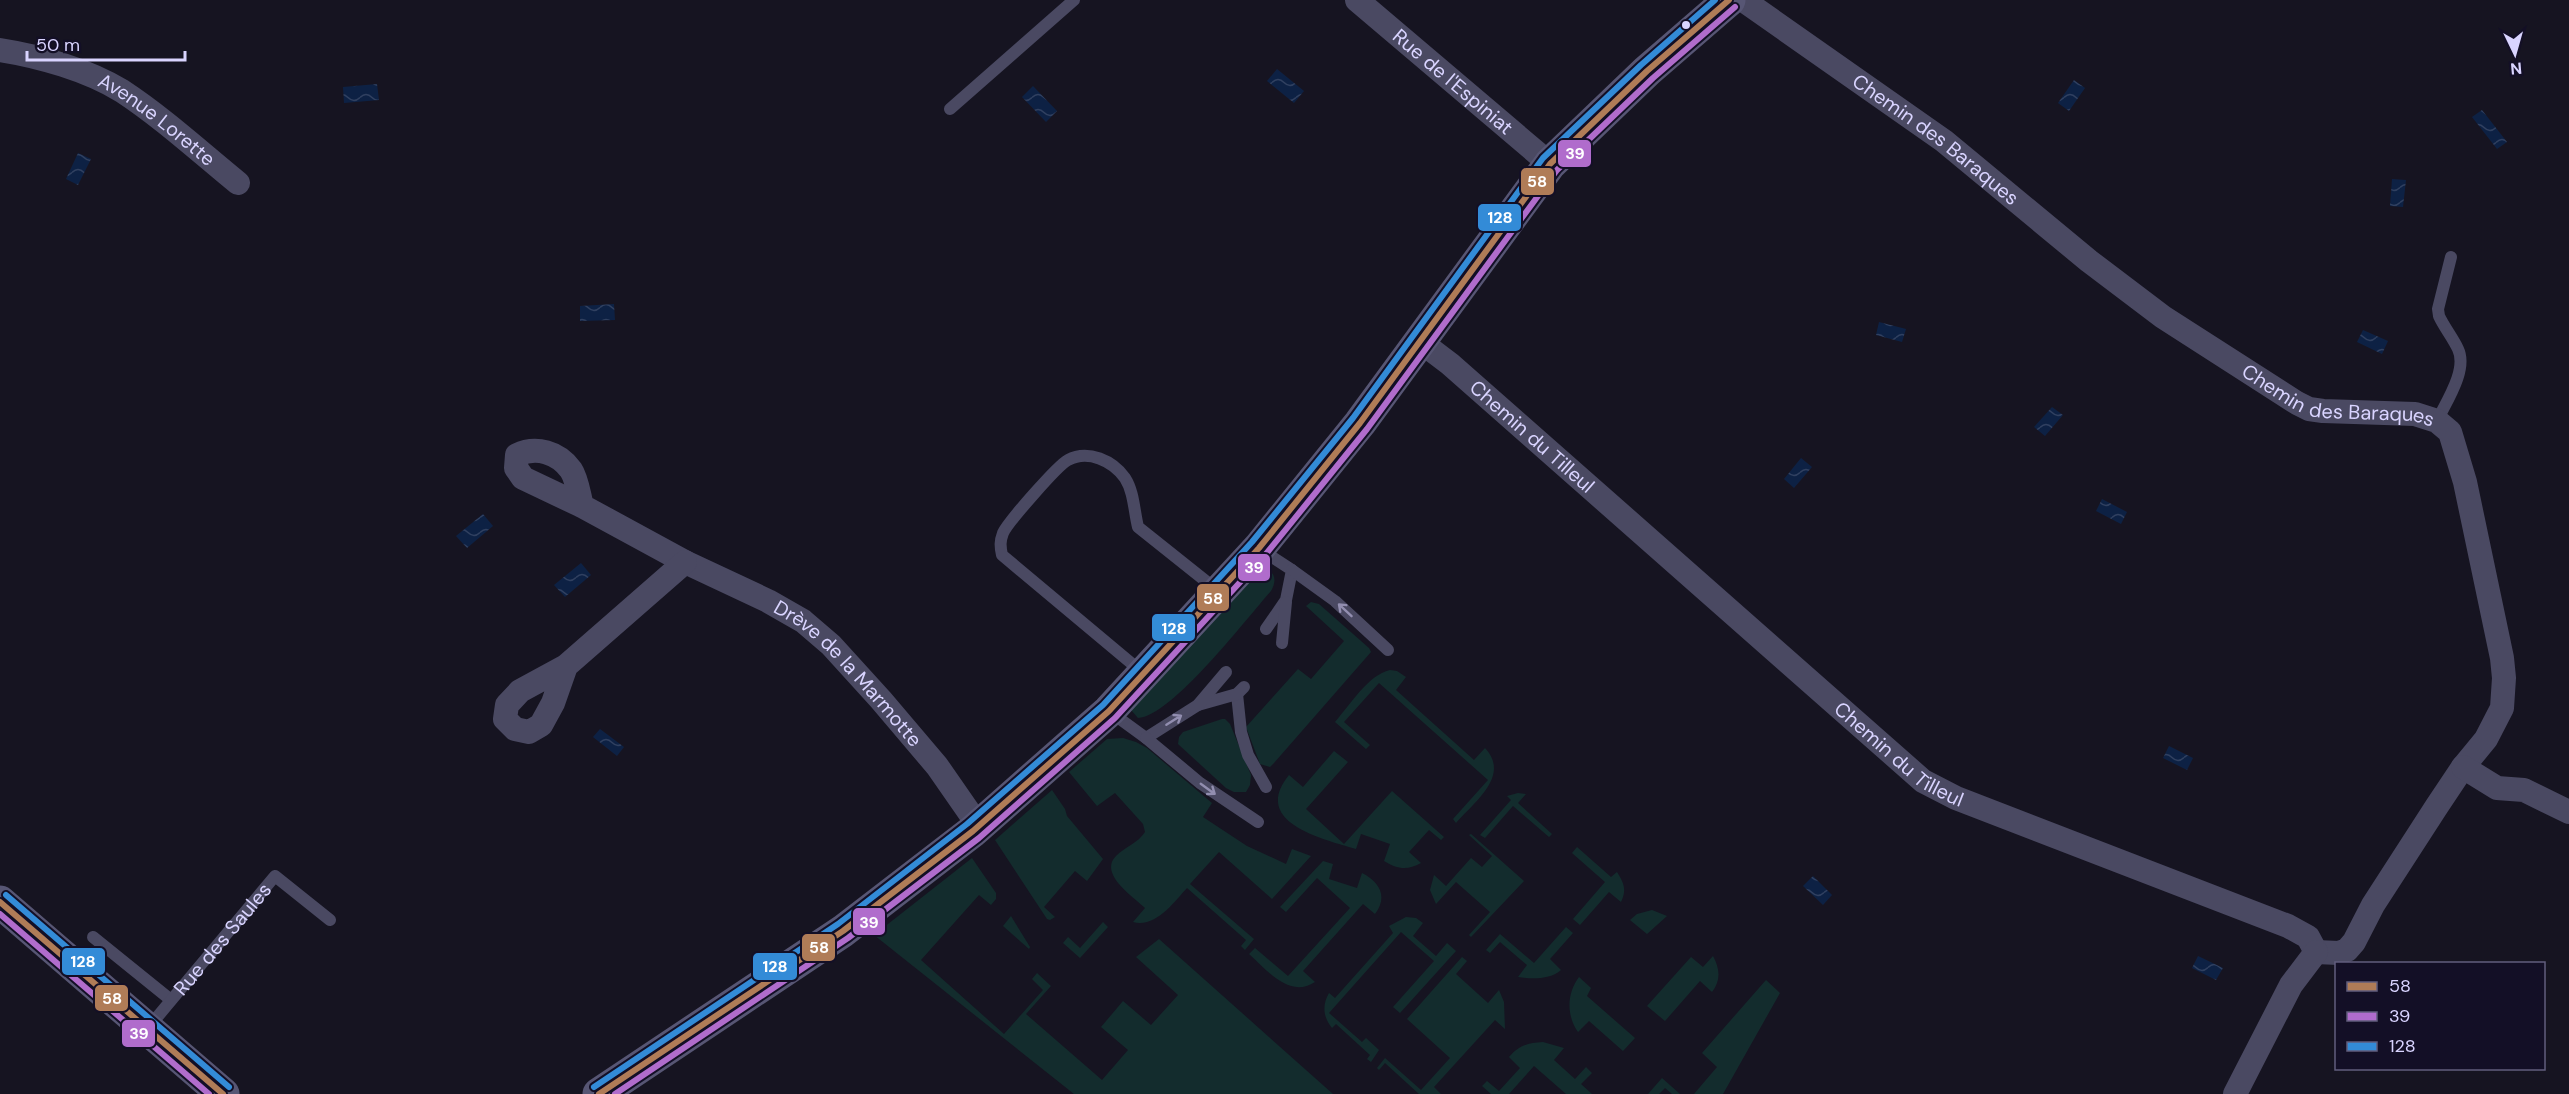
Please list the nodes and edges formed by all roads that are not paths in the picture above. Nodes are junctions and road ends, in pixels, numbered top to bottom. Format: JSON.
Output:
{"nodes":[{"id":1,"x":1074,"y":0,"type":"edge"},
{"id":2,"x":1357,"y":0,"type":"edge"},
{"id":3,"x":1729,"y":0,"type":"edge"},
{"id":4,"x":1743,"y":0,"type":"edge"},
{"id":5,"x":0,"y":50,"type":"edge"},
{"id":6,"x":951,"y":109,"type":"dead end"},
{"id":7,"x":1550,"y":164,"type":"junction"},
{"id":8,"x":238,"y":183,"type":"dead end"},
{"id":9,"x":2451,"y":257,"type":"dead end"},
{"id":10,"x":1421,"y":342,"type":"junction"},
{"id":11,"x":2437,"y":421,"type":"junction"},
{"id":12,"x":582,"y":506,"type":"dead end"},
{"id":13,"x":1259,"y":548,"type":"junction"},
{"id":14,"x":685,"y":562,"type":"junction"},
{"id":15,"x":1292,"y":570,"type":"junction"},
{"id":16,"x":1220,"y":592,"type":"junction"},
{"id":17,"x":1286,"y":600,"type":"junction"},
{"id":18,"x":1266,"y":629,"type":"dead end"},
{"id":19,"x":1282,"y":643,"type":"dead end"},
{"id":20,"x":1388,"y":650,"type":"dead end"},
{"id":21,"x":566,"y":666,"type":"dead end"},
{"id":22,"x":1226,"y":672,"type":"dead end"},
{"id":23,"x":1144,"y":674,"type":"junction"},
{"id":24,"x":1198,"y":705,"type":"junction"},
{"id":25,"x":1108,"y":711,"type":"junction"},
{"id":26,"x":1146,"y":738,"type":"junction"},
{"id":27,"x":2463,"y":767,"type":"junction"},
{"id":28,"x":1266,"y":787,"type":"dead end"},
{"id":29,"x":2569,"y":812,"type":"edge"},
{"id":30,"x":1258,"y":822,"type":"dead end"},
{"id":31,"x":978,"y":825,"type":"junction"},
{"id":32,"x":0,"y":902,"type":"edge"},
{"id":33,"x":330,"y":920,"type":"dead end"},
{"id":34,"x":93,"y":937,"type":"dead end"},
{"id":35,"x":2316,"y":952,"type":"junction"},
{"id":36,"x":171,"y":1000,"type":"junction"},
{"id":37,"x":147,"y":1029,"type":"junction"},
{"id":38,"x":223,"y":1094,"type":"edge"},
{"id":39,"x":599,"y":1094,"type":"edge"},
{"id":40,"x":2235,"y":1094,"type":"edge"}],
"edges":[{"from":1,"to":6,"type":"lane"},
{"from":2,"to":7,"type":"street","name":"Rue de l'Espiniat"},
{"from":3,"to":7,"type":"main road"},
{"from":4,"to":11,"type":"street","name":"Chemin des Baraques"},
{"from":5,"to":8,"type":"street","name":"Avenue Lorette"},
{"from":7,"to":10,"type":"main road"},
{"from":9,"to":11,"type":"lane"},
{"from":10,"to":13,"type":"main road"},
{"from":10,"to":35,"type":"street","name":"Chemin du Tilleul"},
{"from":11,"to":27,"type":"street","name":"Chemin des Baraques"},
{"from":12,"to":14,"type":"street","name":"Drève de la Marmotte"},
{"from":13,"to":15,"type":"lane"},
{"from":13,"to":16,"type":"main road"},
{"from":14,"to":21,"type":"street"},
{"from":14,"to":31,"type":"street","name":"Drève de la Marmotte"},
{"from":15,"to":17,"type":"lane"},
{"from":20,"to":15,"type":"lane","one_way":true},
{"from":16,"to":23,"type":"main road"},
{"from":16,"to":23,"type":"lane"},
{"from":17,"to":18,"type":"lane"},
{"from":17,"to":19,"type":"lane"},
{"from":22,"to":24,"type":"lane"},
{"from":23,"to":25,"type":"main road"},
{"from":26,"to":24,"type":"lane","one_way":true},
{"from":24,"to":28,"type":"lane"},
{"from":25,"to":26,"type":"lane"},
{"from":25,"to":31,"type":"main road"},
{"from":26,"to":30,"type":"lane","one_way":true},
{"from":27,"to":29,"type":"street"},
{"from":27,"to":35,"type":"street","name":"Chemin des Baraques"},
{"from":31,"to":39,"type":"main road"},
{"from":32,"to":37,"type":"main road"},
{"from":33,"to":36,"type":"lane","name":"Rue des Saules"},
{"from":34,"to":36,"type":"lane","name":"Rue des Saules"},
{"from":35,"to":40,"type":"street"},
{"from":36,"to":37,"type":"lane","name":"Rue des Saules"},
{"from":37,"to":38,"type":"main road"}]}
